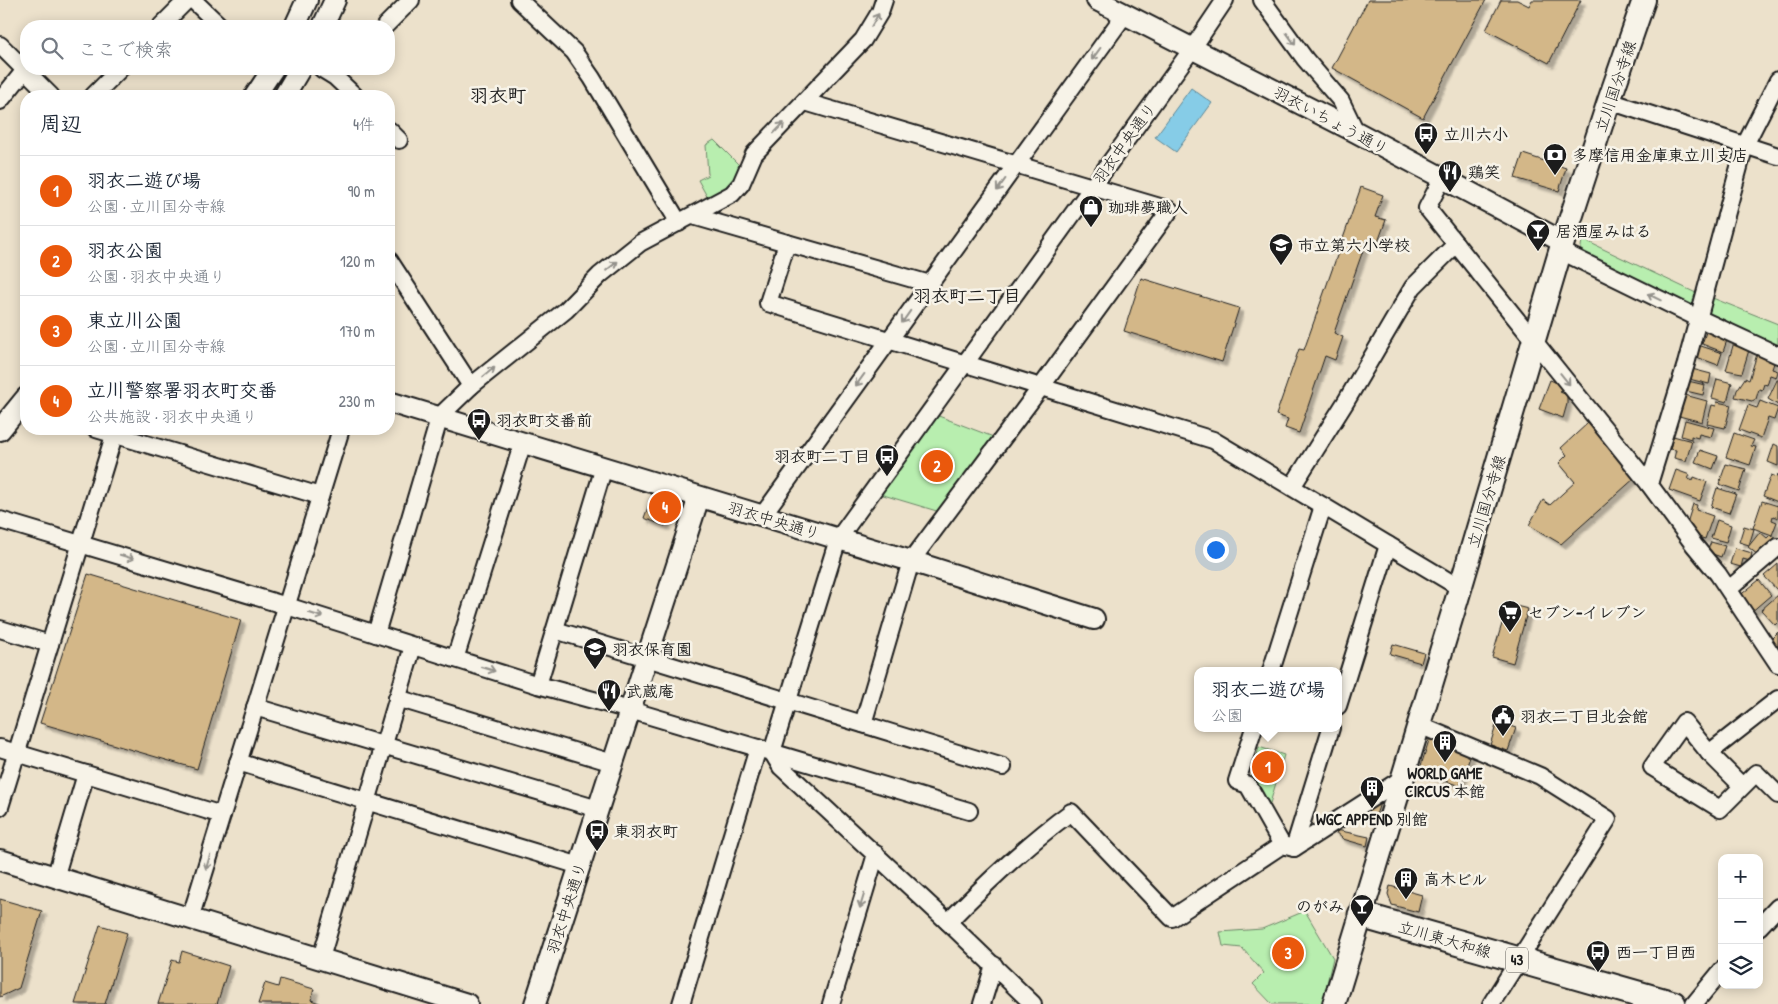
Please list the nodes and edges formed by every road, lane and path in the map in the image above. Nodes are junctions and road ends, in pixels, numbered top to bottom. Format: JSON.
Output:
{"nodes":[{"id":1,"x":187,"y":0,"type":"edge"},
{"id":2,"x":193,"y":0,"type":"edge"},
{"id":3,"x":307,"y":0,"type":"edge"},
{"id":4,"x":335,"y":0,"type":"edge"},
{"id":5,"x":411,"y":0,"type":"edge"},
{"id":6,"x":520,"y":0,"type":"edge"},
{"id":7,"x":884,"y":0,"type":"edge"},
{"id":8,"x":1097,"y":0,"type":"edge"},
{"id":9,"x":1225,"y":0,"type":"edge"},
{"id":10,"x":1262,"y":0,"type":"edge"},
{"id":11,"x":1644,"y":0,"type":"edge"},
{"id":12,"x":1125,"y":14,"type":"junction"},
{"id":13,"x":168,"y":20,"type":"edge"},
{"id":14,"x":214,"y":20,"type":"edge"},
{"id":15,"x":298,"y":20,"type":"edge"},
{"id":16,"x":326,"y":20,"type":"edge"},
{"id":17,"x":391,"y":20,"type":"edge"},
{"id":18,"x":0,"y":44,"type":"edge"},
{"id":19,"x":1192,"y":49,"type":"junction"},
{"id":20,"x":20,"y":65,"type":"edge"},
{"id":21,"x":21,"y":75,"type":"edge"},
{"id":22,"x":30,"y":75,"type":"edge"},
{"id":23,"x":114,"y":75,"type":"edge"},
{"id":24,"x":266,"y":75,"type":"edge"},
{"id":25,"x":296,"y":75,"type":"edge"},
{"id":26,"x":337,"y":75,"type":"edge"},
{"id":27,"x":1778,"y":80,"type":"edge"},
{"id":28,"x":44,"y":90,"type":"edge"},
{"id":29,"x":99,"y":90,"type":"edge"},
{"id":30,"x":258,"y":90,"type":"edge"},
{"id":31,"x":288,"y":90,"type":"edge"},
{"id":32,"x":350,"y":90,"type":"edge"},
{"id":33,"x":0,"y":101,"type":"edge"},
{"id":34,"x":1609,"y":101,"type":"junction"},
{"id":35,"x":805,"y":102,"type":"junction"},
{"id":36,"x":1356,"y":132,"type":"junction"},
{"id":37,"x":1746,"y":146,"type":"junction"},
{"id":38,"x":1778,"y":156,"type":"edge"},
{"id":39,"x":1016,"y":165,"type":"junction"},
{"id":40,"x":1442,"y":179,"type":"junction"},
{"id":41,"x":1092,"y":187,"type":"junction"},
{"id":42,"x":686,"y":219,"type":"junction"},
{"id":43,"x":787,"y":243,"type":"junction"},
{"id":44,"x":1456,"y":244,"type":"junction"},
{"id":45,"x":1562,"y":247,"type":"junction"},
{"id":46,"x":395,"y":269,"type":"edge"},
{"id":47,"x":930,"y":284,"type":"junction"},
{"id":48,"x":1698,"y":318,"type":"junction"},
{"id":49,"x":889,"y":341,"type":"junction"},
{"id":50,"x":1534,"y":341,"type":"junction"},
{"id":51,"x":1778,"y":355,"type":"edge"},
{"id":52,"x":964,"y":364,"type":"junction"},
{"id":53,"x":471,"y":386,"type":"junction"},
{"id":54,"x":1041,"y":387,"type":"junction"},
{"id":55,"x":395,"y":404,"type":"edge"},
{"id":56,"x":20,"y":408,"type":"edge"},
{"id":57,"x":440,"y":416,"type":"junction"},
{"id":58,"x":0,"y":430,"type":"edge"},
{"id":59,"x":114,"y":435,"type":"edge"},
{"id":60,"x":128,"y":435,"type":"edge"},
{"id":61,"x":339,"y":435,"type":"edge"},
{"id":62,"x":523,"y":442,"type":"junction"},
{"id":63,"x":604,"y":466,"type":"junction"},
{"id":64,"x":1649,"y":484,"type":"junction"},
{"id":65,"x":1292,"y":488,"type":"junction"},
{"id":66,"x":320,"y":496,"type":"junction"},
{"id":67,"x":699,"y":497,"type":"junction"},
{"id":68,"x":1322,"y":506,"type":"junction"},
{"id":69,"x":762,"y":516,"type":"junction"},
{"id":70,"x":0,"y":520,"type":"edge"},
{"id":71,"x":838,"y":539,"type":"junction"},
{"id":72,"x":81,"y":543,"type":"junction"},
{"id":73,"x":1388,"y":545,"type":"junction"},
{"id":74,"x":1778,"y":547,"type":"edge"},
{"id":75,"x":911,"y":561,"type":"junction"},
{"id":76,"x":1460,"y":588,"type":"junction"},
{"id":77,"x":1729,"y":589,"type":"junction"},
{"id":78,"x":287,"y":606,"type":"junction"},
{"id":79,"x":1094,"y":619,"type":"dead end"},
{"id":80,"x":0,"y":629,"type":"edge"},
{"id":81,"x":555,"y":630,"type":"junction"},
{"id":82,"x":376,"y":634,"type":"junction"},
{"id":83,"x":50,"y":644,"type":"junction"},
{"id":84,"x":413,"y":646,"type":"junction"},
{"id":85,"x":647,"y":658,"type":"junction"},
{"id":86,"x":455,"y":659,"type":"junction"},
{"id":87,"x":1778,"y":664,"type":"edge"},
{"id":88,"x":1272,"y":667,"type":"edge"},
{"id":89,"x":538,"y":685,"type":"junction"},
{"id":90,"x":1342,"y":693,"type":"edge"},
{"id":91,"x":398,"y":698,"type":"junction"},
{"id":92,"x":1778,"y":699,"type":"edge"},
{"id":93,"x":788,"y":701,"type":"junction"},
{"id":94,"x":255,"y":708,"type":"junction"},
{"id":95,"x":630,"y":710,"type":"junction"},
{"id":96,"x":863,"y":724,"type":"junction"},
{"id":97,"x":1419,"y":725,"type":"junction"},
{"id":98,"x":1253,"y":732,"type":"edge"},
{"id":99,"x":1330,"y":732,"type":"edge"},
{"id":100,"x":384,"y":746,"type":"junction"},
{"id":101,"x":0,"y":748,"type":"edge"},
{"id":102,"x":765,"y":750,"type":"junction"},
{"id":103,"x":17,"y":753,"type":"junction"},
{"id":104,"x":1709,"y":753,"type":"junction"},
{"id":105,"x":238,"y":762,"type":"junction"},
{"id":106,"x":613,"y":763,"type":"junction"},
{"id":107,"x":1003,"y":766,"type":"dead end"},
{"id":108,"x":86,"y":774,"type":"junction"},
{"id":109,"x":1403,"y":778,"type":"junction"},
{"id":110,"x":1742,"y":786,"type":"junction"},
{"id":111,"x":1778,"y":795,"type":"edge"},
{"id":112,"x":367,"y":802,"type":"junction"},
{"id":113,"x":0,"y":808,"type":"edge"},
{"id":114,"x":598,"y":809,"type":"junction"},
{"id":115,"x":969,"y":811,"type":"dead end"},
{"id":116,"x":222,"y":815,"type":"junction"},
{"id":117,"x":1288,"y":847,"type":"junction"},
{"id":118,"x":876,"y":854,"type":"junction"},
{"id":119,"x":0,"y":860,"type":"edge"},
{"id":120,"x":580,"y":866,"type":"junction"},
{"id":121,"x":56,"y":878,"type":"junction"},
{"id":122,"x":1778,"y":907,"type":"edge"},
{"id":123,"x":1361,"y":915,"type":"junction"},
{"id":124,"x":190,"y":919,"type":"junction"},
{"id":125,"x":948,"y":922,"type":"junction"},
{"id":126,"x":1763,"y":923,"type":"edge"},
{"id":127,"x":321,"y":958,"type":"junction"},
{"id":128,"x":1519,"y":961,"type":"junction"},
{"id":129,"x":994,"y":965,"type":"junction"},
{"id":130,"x":1718,"y":975,"type":"edge"},
{"id":131,"x":466,"y":1004,"type":"edge"},
{"id":132,"x":535,"y":1004,"type":"edge"},
{"id":133,"x":681,"y":1004,"type":"edge"},
{"id":134,"x":831,"y":1004,"type":"edge"},
{"id":135,"x":982,"y":1004,"type":"edge"},
{"id":136,"x":1033,"y":1004,"type":"edge"},
{"id":137,"x":1334,"y":1004,"type":"edge"},
{"id":138,"x":1491,"y":1004,"type":"edge"},
{"id":139,"x":1673,"y":1004,"type":"edge"},
{"id":140,"x":1694,"y":1004,"type":"edge"}],
"edges":[{"from":1,"to":13,"type":"street"},
{"from":2,"to":14,"type":"street"},
{"from":3,"to":15,"type":"street"},
{"from":4,"to":16,"type":"street"},
{"from":5,"to":17,"type":"street"},
{"from":6,"to":42,"type":"street"},
{"from":35,"to":7,"type":"street","one_way":true},
{"from":8,"to":12,"type":"street","name":"羽衣いちょう通り"},
{"from":9,"to":19,"type":"street","name":"羽衣中央通り"},
{"from":10,"to":36,"type":"street","one_way":true},
{"from":11,"to":34,"type":"main road","name":"立川国分寺線"},
{"from":12,"to":19,"type":"street","name":"羽衣いちょう通り"},
{"from":12,"to":39,"type":"street","one_way":true},
{"from":18,"to":20,"type":"street"},
{"from":19,"to":36,"type":"street","name":"羽衣いちょう通り"},
{"from":19,"to":41,"type":"street","name":"羽衣中央通り"},
{"from":21,"to":33,"type":"street"},
{"from":22,"to":28,"type":"street"},
{"from":23,"to":29,"type":"street"},
{"from":24,"to":30,"type":"street"},
{"from":25,"to":31,"type":"street"},
{"from":26,"to":32,"type":"street"},
{"from":27,"to":37,"type":"street"},
{"from":34,"to":37,"type":"street"},
{"from":34,"to":45,"type":"main road","name":"立川国分寺線"},
{"from":35,"to":39,"type":"street"},
{"from":42,"to":35,"type":"street","one_way":true},
{"from":36,"to":40,"type":"street","name":"羽衣いちょう通り"},
{"from":37,"to":38,"type":"street"},
{"from":37,"to":48,"type":"street"},
{"from":39,"to":41,"type":"street"},
{"from":39,"to":47,"type":"street","one_way":true},
{"from":40,"to":44,"type":"street"},
{"from":40,"to":45,"type":"street","name":"羽衣いちょう通り"},
{"from":41,"to":52,"type":"street","name":"羽衣中央通り"},
{"from":41,"to":54,"type":"street"},
{"from":42,"to":43,"type":"street"},
{"from":53,"to":42,"type":"street","one_way":true},
{"from":43,"to":47,"type":"street"},
{"from":43,"to":49,"type":"street"},
{"from":44,"to":50,"type":"street"},
{"from":44,"to":65,"type":"street"},
{"from":48,"to":45,"type":"street","one_way":true},
{"from":45,"to":50,"type":"main road","name":"立川国分寺線"},
{"from":46,"to":53,"type":"street"},
{"from":47,"to":49,"type":"street","one_way":true},
{"from":48,"to":51,"type":"street"},
{"from":48,"to":64,"type":"street"},
{"from":49,"to":52,"type":"street"},
{"from":49,"to":69,"type":"street","one_way":true},
{"from":50,"to":64,"type":"street","one_way":true},
{"from":50,"to":76,"type":"main road","name":"立川国分寺線"},
{"from":52,"to":54,"type":"street"},
{"from":52,"to":71,"type":"street","name":"羽衣中央通り"},
{"from":53,"to":57,"type":"street"},
{"from":54,"to":65,"type":"street"},
{"from":54,"to":75,"type":"street"},
{"from":55,"to":57,"type":"street"},
{"from":56,"to":58,"type":"street"},
{"from":57,"to":62,"type":"street"},
{"from":57,"to":82,"type":"street"},
{"from":59,"to":72,"type":"street"},
{"from":60,"to":66,"type":"street"},
{"from":61,"to":66,"type":"street"},
{"from":62,"to":63,"type":"street"},
{"from":62,"to":86,"type":"street"},
{"from":63,"to":67,"type":"street"},
{"from":63,"to":81,"type":"street"},
{"from":64,"to":77,"type":"street"},
{"from":65,"to":68,"type":"street"},
{"from":66,"to":78,"type":"street"},
{"from":67,"to":69,"type":"street","name":"羽衣中央通り"},
{"from":67,"to":85,"type":"street","name":"羽衣中央通り"},
{"from":68,"to":73,"type":"street"},
{"from":68,"to":88,"type":"street"},
{"from":69,"to":71,"type":"street","name":"羽衣中央通り"},
{"from":70,"to":72,"type":"street"},
{"from":71,"to":75,"type":"street"},
{"from":71,"to":93,"type":"street"},
{"from":72,"to":78,"type":"street","one_way":true},
{"from":72,"to":83,"type":"street"},
{"from":73,"to":76,"type":"street"},
{"from":73,"to":90,"type":"street"},
{"from":74,"to":77,"type":"street"},
{"from":75,"to":79,"type":"street"},
{"from":75,"to":96,"type":"street"},
{"from":76,"to":97,"type":"main road","name":"立川国分寺線"},
{"from":77,"to":87,"type":"street"},
{"from":78,"to":82,"type":"street","one_way":true},
{"from":78,"to":94,"type":"street"},
{"from":80,"to":83,"type":"street"},
{"from":81,"to":85,"type":"street"},
{"from":81,"to":89,"type":"street"},
{"from":82,"to":84,"type":"street"},
{"from":83,"to":103,"type":"street"},
{"from":84,"to":86,"type":"street"},
{"from":84,"to":91,"type":"street"},
{"from":85,"to":93,"type":"street"},
{"from":85,"to":95,"type":"street","name":"羽衣中央通り"},
{"from":86,"to":89,"type":"street","one_way":true},
{"from":89,"to":95,"type":"street"},
{"from":91,"to":100,"type":"street"},
{"from":91,"to":106,"type":"street"},
{"from":92,"to":104,"type":"street"},
{"from":93,"to":96,"type":"street"},
{"from":93,"to":102,"type":"street"},
{"from":94,"to":100,"type":"street"},
{"from":94,"to":105,"type":"street"},
{"from":95,"to":102,"type":"street"},
{"from":95,"to":106,"type":"street","name":"羽衣中央通り"},
{"from":96,"to":107,"type":"street"},
{"from":97,"to":109,"type":"main road","name":"立川国分寺線"},
{"from":97,"to":128,"type":"street"},
{"from":98,"to":117,"type":"street"},
{"from":99,"to":117,"type":"street"},
{"from":100,"to":112,"type":"street"},
{"from":100,"to":114,"type":"street"},
{"from":101,"to":103,"type":"street"},
{"from":102,"to":115,"type":"street"},
{"from":102,"to":118,"type":"street"},
{"from":102,"to":133,"type":"street"},
{"from":103,"to":108,"type":"street"},
{"from":103,"to":113,"type":"street"},
{"from":104,"to":110,"type":"street"},
{"from":104,"to":110,"type":"street"},
{"from":105,"to":112,"type":"street"},
{"from":105,"to":116,"type":"street"},
{"from":106,"to":114,"type":"street","name":"羽衣中央通り"},
{"from":108,"to":116,"type":"street"},
{"from":108,"to":121,"type":"street"},
{"from":109,"to":117,"type":"street"},
{"from":109,"to":123,"type":"main road","name":"立川国分寺線"},
{"from":110,"to":111,"type":"street"},
{"from":112,"to":120,"type":"street"},
{"from":112,"to":127,"type":"street"},
{"from":114,"to":120,"type":"street","name":"羽衣中央通り"},
{"from":116,"to":124,"type":"street","one_way":true},
{"from":117,"to":125,"type":"street"},
{"from":118,"to":125,"type":"street"},
{"from":118,"to":134,"type":"street","one_way":true},
{"from":119,"to":121,"type":"street"},
{"from":120,"to":132,"type":"street","name":"羽衣中央通り"},
{"from":121,"to":124,"type":"street"},
{"from":122,"to":126,"type":"street"},
{"from":123,"to":128,"type":"main road","name":"立川東大和線","number":"43"},
{"from":123,"to":137,"type":"main road","name":"立川国分寺線"},
{"from":124,"to":127,"type":"street"},
{"from":125,"to":129,"type":"street"},
{"from":127,"to":131,"type":"street"},
{"from":128,"to":138,"type":"street"},
{"from":128,"to":139,"type":"main road","name":"立川東大和線","number":"43"},
{"from":129,"to":135,"type":"street"},
{"from":129,"to":136,"type":"street"},
{"from":130,"to":140,"type":"street"}]}
